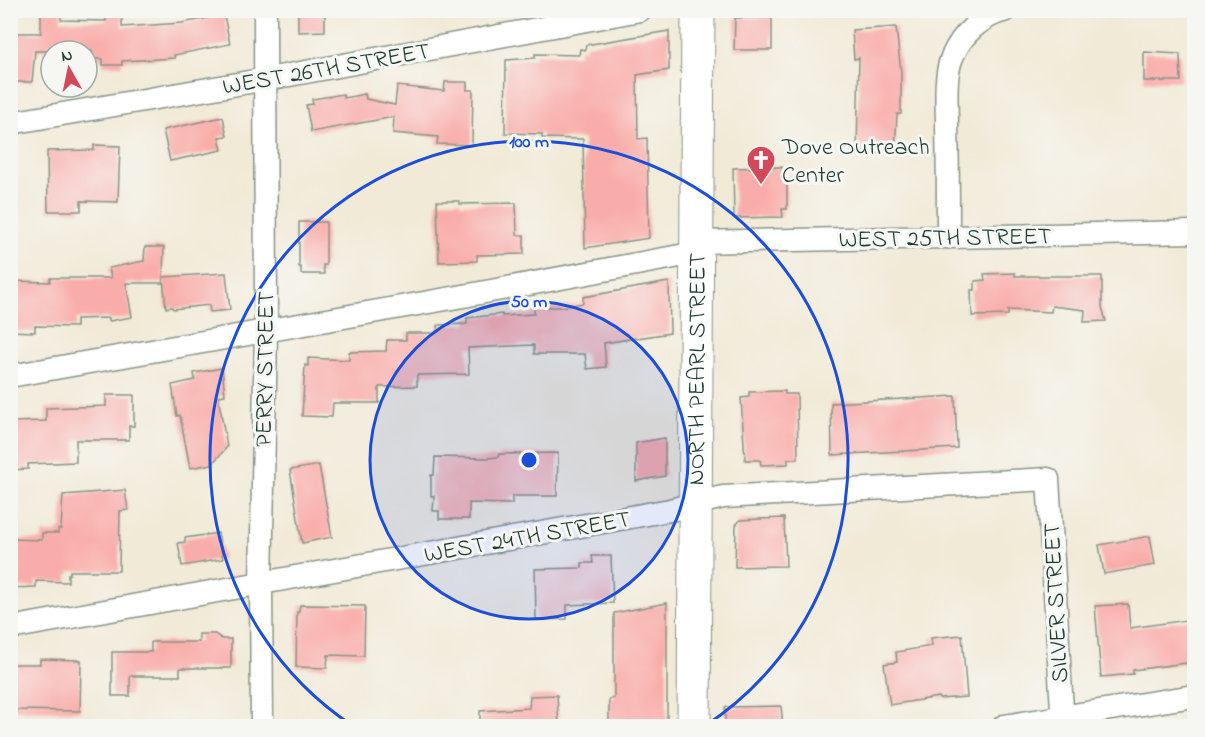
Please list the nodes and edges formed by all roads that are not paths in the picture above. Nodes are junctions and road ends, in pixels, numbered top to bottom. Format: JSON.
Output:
{"nodes":[{"id":1,"x":265,"y":10,"type":"edge"},
{"id":2,"x":640,"y":10,"type":"edge"},
{"id":3,"x":698,"y":10,"type":"edge"},
{"id":4,"x":1006,"y":10,"type":"edge"},
{"id":5,"x":265,"y":79,"type":"junction"},
{"id":6,"x":10,"y":123,"type":"edge"},
{"id":7,"x":1194,"y":232,"type":"edge"},
{"id":8,"x":948,"y":237,"type":"junction"},
{"id":9,"x":696,"y":247,"type":"junction"},
{"id":10,"x":266,"y":331,"type":"junction"},
{"id":11,"x":10,"y":376,"type":"edge"},
{"id":12,"x":1048,"y":479,"type":"joint"},
{"id":13,"x":696,"y":505,"type":"junction"},
{"id":14,"x":261,"y":584,"type":"junction"},
{"id":15,"x":10,"y":628,"type":"edge"},
{"id":16,"x":1194,"y":696,"type":"edge"},
{"id":17,"x":1062,"y":722,"type":"edge"},
{"id":18,"x":262,"y":726,"type":"edge"},
{"id":19,"x":694,"y":726,"type":"edge"},
{"id":20,"x":1004,"y":726,"type":"edge"}],
"edges":[{"from":1,"to":5,"type":"street","name":"PERRY STREET"},
{"from":2,"to":5,"type":"street","name":"WEST 26TH STREET"},
{"from":3,"to":9,"type":"street","name":"NORTH PEARL STREET"},
{"from":4,"to":8,"type":"street"},
{"from":5,"to":6,"type":"street","name":"WEST 26TH STREET"},
{"from":5,"to":10,"type":"street","name":"PERRY STREET"},
{"from":7,"to":8,"type":"street","name":"WEST 25TH STREET"},
{"from":8,"to":9,"type":"street","name":"WEST 25TH STREET"},
{"from":9,"to":10,"type":"street","name":"WEST 25TH STREET"},
{"from":9,"to":13,"type":"street","name":"NORTH PEARL STREET"},
{"from":10,"to":11,"type":"street","name":"WEST 25TH STREET"},
{"from":10,"to":14,"type":"street","name":"PERRY STREET"},
{"from":12,"to":13,"type":"street","name":"WEST 24TH STREET"},
{"from":12,"to":17,"type":"street","name":"SILVER STREET"},
{"from":13,"to":14,"type":"street","name":"WEST 24TH STREET"},
{"from":13,"to":19,"type":"street","name":"NORTH PEARL STREET"},
{"from":14,"to":15,"type":"street","name":"WEST 24TH STREET"},
{"from":14,"to":18,"type":"street","name":"PERRY STREET"},
{"from":16,"to":17,"type":"street"},
{"from":17,"to":20,"type":"street"}]}
